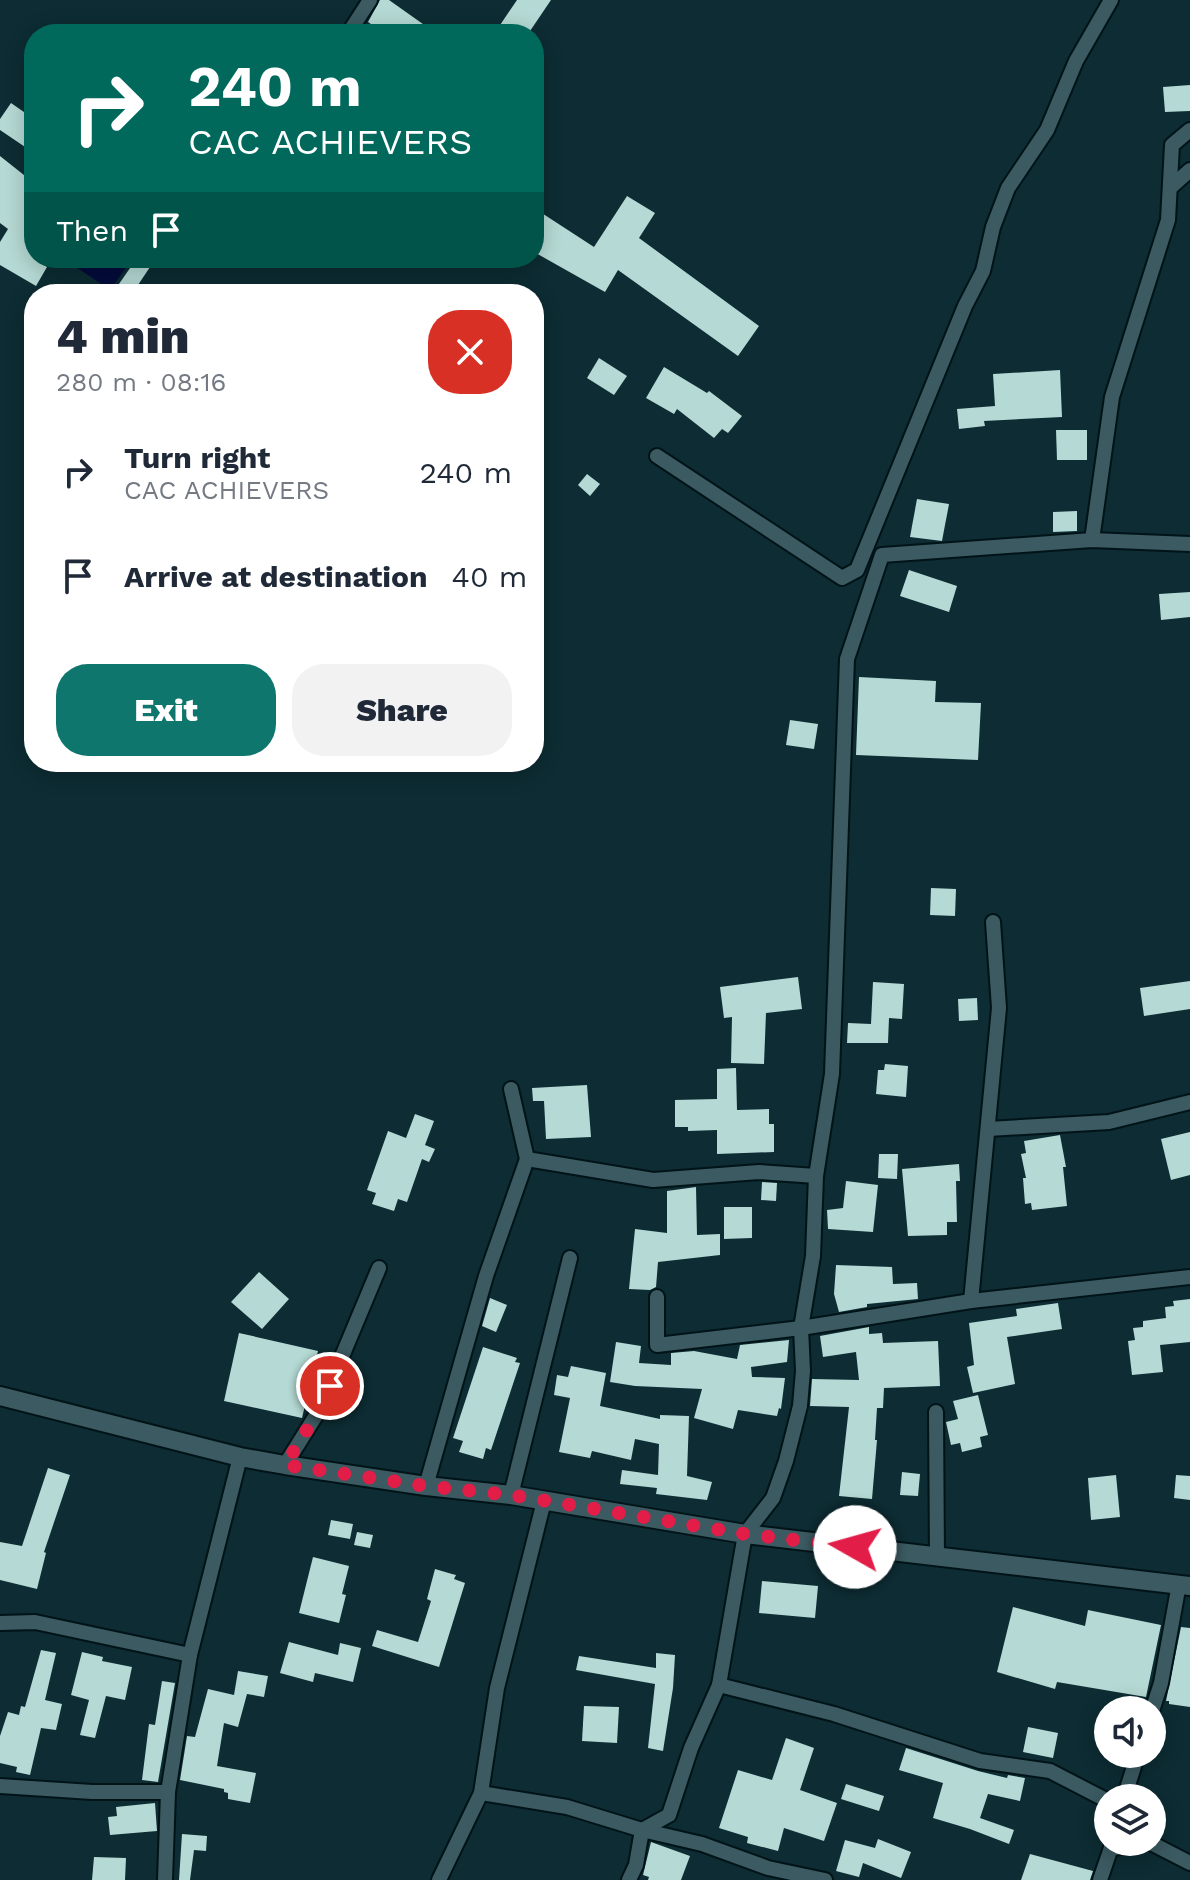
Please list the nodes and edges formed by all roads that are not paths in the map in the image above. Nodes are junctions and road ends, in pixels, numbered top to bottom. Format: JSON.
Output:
{"nodes":[{"id":1,"x":370,"y":0,"type":"edge"},
{"id":2,"x":1111,"y":0,"type":"edge"},
{"id":3,"x":354,"y":24,"type":"edge"},
{"id":4,"x":1190,"y":130,"type":"edge"},
{"id":5,"x":1190,"y":170,"type":"edge"},
{"id":6,"x":1171,"y":187,"type":"junction"},
{"id":7,"x":657,"y":456,"type":"dead end"},
{"id":8,"x":1092,"y":540,"type":"junction"},
{"id":9,"x":1190,"y":544,"type":"edge"},
{"id":10,"x":993,"y":922,"type":"dead end"},
{"id":11,"x":511,"y":1089,"type":"dead end"},
{"id":12,"x":1190,"y":1102,"type":"edge"},
{"id":13,"x":988,"y":1129,"type":"junction"},
{"id":14,"x":527,"y":1159,"type":"junction"},
{"id":15,"x":816,"y":1176,"type":"junction"},
{"id":16,"x":570,"y":1258,"type":"dead end"},
{"id":17,"x":379,"y":1268,"type":"dead end"},
{"id":18,"x":1190,"y":1277,"type":"edge"},
{"id":19,"x":657,"y":1297,"type":"dead end"},
{"id":20,"x":971,"y":1301,"type":"junction"},
{"id":21,"x":801,"y":1328,"type":"junction"},
{"id":22,"x":0,"y":1396,"type":"edge"},
{"id":23,"x":936,"y":1412,"type":"dead end"},
{"id":24,"x":240,"y":1457,"type":"junction"},
{"id":25,"x":285,"y":1465,"type":"junction"},
{"id":26,"x":426,"y":1486,"type":"junction"},
{"id":27,"x":511,"y":1495,"type":"junction"},
{"id":28,"x":544,"y":1501,"type":"junction"},
{"id":29,"x":745,"y":1534,"type":"junction"},
{"id":30,"x":937,"y":1557,"type":"junction"},
{"id":31,"x":1184,"y":1585,"type":"edge"},
{"id":32,"x":0,"y":1623,"type":"edge"},
{"id":33,"x":190,"y":1655,"type":"junction"},
{"id":34,"x":719,"y":1685,"type":"junction"},
{"id":35,"x":1157,"y":1696,"type":"edge"},
{"id":36,"x":0,"y":1786,"type":"edge"},
{"id":37,"x":168,"y":1792,"type":"junction"},
{"id":38,"x":481,"y":1793,"type":"junction"},
{"id":39,"x":1094,"y":1793,"type":"edge"},
{"id":40,"x":642,"y":1830,"type":"junction"},
{"id":41,"x":1166,"y":1853,"type":"edge"},
{"id":42,"x":1108,"y":1856,"type":"edge"},
{"id":43,"x":1190,"y":1863,"type":"edge"},
{"id":44,"x":165,"y":1880,"type":"edge"},
{"id":45,"x":439,"y":1880,"type":"edge"},
{"id":46,"x":629,"y":1880,"type":"edge"},
{"id":47,"x":825,"y":1880,"type":"edge"},
{"id":48,"x":1100,"y":1880,"type":"edge"}],
"edges":[{"from":1,"to":3,"type":"street"},
{"from":2,"to":7,"type":"street"},
{"from":4,"to":6,"type":"street"},
{"from":5,"to":6,"type":"street"},
{"from":6,"to":8,"type":"street"},
{"from":8,"to":9,"type":"street"},
{"from":8,"to":15,"type":"street"},
{"from":10,"to":13,"type":"street"},
{"from":11,"to":14,"type":"street"},
{"from":12,"to":13,"type":"street"},
{"from":13,"to":20,"type":"street"},
{"from":14,"to":15,"type":"street"},
{"from":14,"to":26,"type":"street"},
{"from":15,"to":21,"type":"street"},
{"from":16,"to":27,"type":"street"},
{"from":17,"to":25,"type":"street"},
{"from":18,"to":20,"type":"street"},
{"from":19,"to":21,"type":"street"},
{"from":20,"to":21,"type":"street"},
{"from":21,"to":29,"type":"street"},
{"from":22,"to":24,"type":"street"},
{"from":23,"to":30,"type":"street"},
{"from":24,"to":25,"type":"street"},
{"from":24,"to":33,"type":"street"},
{"from":25,"to":26,"type":"street"},
{"from":26,"to":27,"type":"street"},
{"from":27,"to":28,"type":"street"},
{"from":28,"to":29,"type":"street"},
{"from":28,"to":38,"type":"street"},
{"from":29,"to":30,"type":"street"},
{"from":29,"to":34,"type":"street"},
{"from":30,"to":31,"type":"street"},
{"from":31,"to":35,"type":"street"},
{"from":32,"to":33,"type":"street"},
{"from":33,"to":37,"type":"street"},
{"from":34,"to":39,"type":"street"},
{"from":34,"to":40,"type":"street"},
{"from":36,"to":37,"type":"street"},
{"from":37,"to":44,"type":"street"},
{"from":38,"to":40,"type":"street"},
{"from":38,"to":45,"type":"street"},
{"from":40,"to":46,"type":"street"},
{"from":40,"to":47,"type":"street"},
{"from":41,"to":43,"type":"street"},
{"from":42,"to":48,"type":"street"}]}
